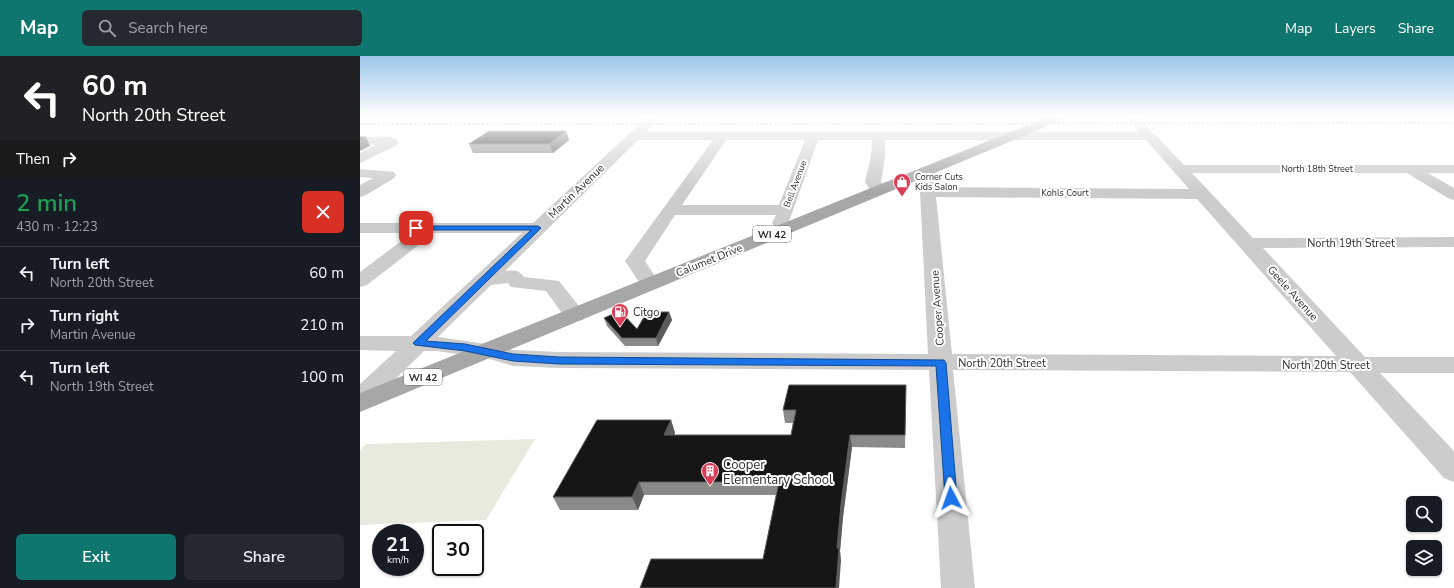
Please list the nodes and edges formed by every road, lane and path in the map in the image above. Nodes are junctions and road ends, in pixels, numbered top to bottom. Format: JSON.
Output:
{"nodes":[{"id":1,"x":392,"y":142,"type":"edge"},
{"id":2,"x":628,"y":142,"type":"edge"},
{"id":3,"x":718,"y":142,"type":"edge"},
{"id":4,"x":811,"y":142,"type":"edge"},
{"id":5,"x":879,"y":142,"type":"edge"},
{"id":6,"x":1000,"y":142,"type":"edge"},
{"id":7,"x":1155,"y":142,"type":"edge"},
{"id":8,"x":360,"y":159,"type":"edge"},
{"id":9,"x":1179,"y":169,"type":"junction"},
{"id":10,"x":1409,"y":169,"type":"junction"},
{"id":11,"x":1454,"y":169,"type":"edge"},
{"id":12,"x":360,"y":174,"type":"edge"},
{"id":13,"x":927,"y":182,"type":"junction"},
{"id":14,"x":878,"y":190,"type":"junction"},
{"id":15,"x":360,"y":192,"type":"edge"},
{"id":16,"x":1202,"y":194,"type":"junction"},
{"id":17,"x":1454,"y":195,"type":"edge"},
{"id":18,"x":670,"y":210,"type":"junction"},
{"id":19,"x":785,"y":210,"type":"junction"},
{"id":20,"x":360,"y":228,"type":"edge"},
{"id":21,"x":430,"y":228,"type":"junction"},
{"id":22,"x":538,"y":228,"type":"junction"},
{"id":23,"x":777,"y":232,"type":"junction"},
{"id":24,"x":1454,"y":242,"type":"edge"},
{"id":25,"x":1247,"y":243,"type":"junction"},
{"id":26,"x":483,"y":280,"type":"junction"},
{"id":27,"x":360,"y":281,"type":"edge"},
{"id":28,"x":650,"y":284,"type":"junction"},
{"id":29,"x":574,"y":315,"type":"junction"},
{"id":30,"x":360,"y":343,"type":"edge"},
{"id":31,"x":418,"y":343,"type":"junction"},
{"id":32,"x":486,"y":351,"type":"junction"},
{"id":33,"x":941,"y":363,"type":"junction"},
{"id":34,"x":1359,"y":365,"type":"junction"},
{"id":35,"x":1454,"y":365,"type":"edge"},
{"id":36,"x":360,"y":399,"type":"edge"},
{"id":37,"x":360,"y":403,"type":"edge"},
{"id":38,"x":1453,"y":468,"type":"edge"},
{"id":39,"x":958,"y":588,"type":"edge"}],
"edges":[{"from":1,"to":8,"type":"street"},
{"from":2,"to":22,"type":"street","name":"Martin Avenue"},
{"from":3,"to":18,"type":"street"},
{"from":4,"to":19,"type":"street","name":"Bell Avenue"},
{"from":5,"to":14,"type":"street"},
{"from":6,"to":13,"type":"main road","name":"Calumet Drive","number":"WI 42"},
{"from":7,"to":9,"type":"street","name":"Geele Avenue"},
{"from":9,"to":10,"type":"street","name":"North 18th Street"},
{"from":9,"to":16,"type":"street","name":"Geele Avenue"},
{"from":10,"to":11,"type":"street","name":"North 18th Street"},
{"from":10,"to":17,"type":"street"},
{"from":12,"to":15,"type":"street"},
{"from":13,"to":14,"type":"main road","name":"Calumet Drive","number":"WI 42"},
{"from":13,"to":16,"type":"street","name":"Kohls Court"},
{"from":13,"to":33,"type":"street","name":"Cooper Avenue"},
{"from":14,"to":23,"type":"main road","name":"Calumet Drive","number":"WI 42"},
{"from":16,"to":25,"type":"street","name":"Geele Avenue"},
{"from":18,"to":19,"type":"street"},
{"from":18,"to":28,"type":"street"},
{"from":19,"to":23,"type":"street","name":"Bell Avenue"},
{"from":20,"to":21,"type":"street"},
{"from":21,"to":22,"type":"street"},
{"from":21,"to":27,"type":"street"},
{"from":22,"to":26,"type":"street","name":"Martin Avenue"},
{"from":23,"to":28,"type":"main road","name":"Calumet Drive","number":"WI 42"},
{"from":24,"to":25,"type":"street","name":"North 19th Street"},
{"from":25,"to":34,"type":"street","name":"Geele Avenue"},
{"from":26,"to":29,"type":"street"},
{"from":26,"to":31,"type":"street","name":"Martin Avenue"},
{"from":28,"to":29,"type":"main road","name":"Calumet Drive","number":"WI 42"},
{"from":29,"to":32,"type":"main road","name":"Calumet Drive","number":"WI 42"},
{"from":30,"to":31,"type":"street","name":"North 20th Street"},
{"from":31,"to":32,"type":"street","name":"North 20th Street"},
{"from":31,"to":36,"type":"street","name":"Martin Avenue"},
{"from":32,"to":33,"type":"street","name":"North 20th Street"},
{"from":32,"to":37,"type":"main road","name":"Calumet Drive","number":"WI 42"},
{"from":33,"to":34,"type":"street","name":"North 20th Street"},
{"from":33,"to":39,"type":"street","name":"Cooper Avenue"},
{"from":34,"to":35,"type":"street","name":"North 20th Street"},
{"from":34,"to":38,"type":"street","name":"Geele Avenue"}]}
